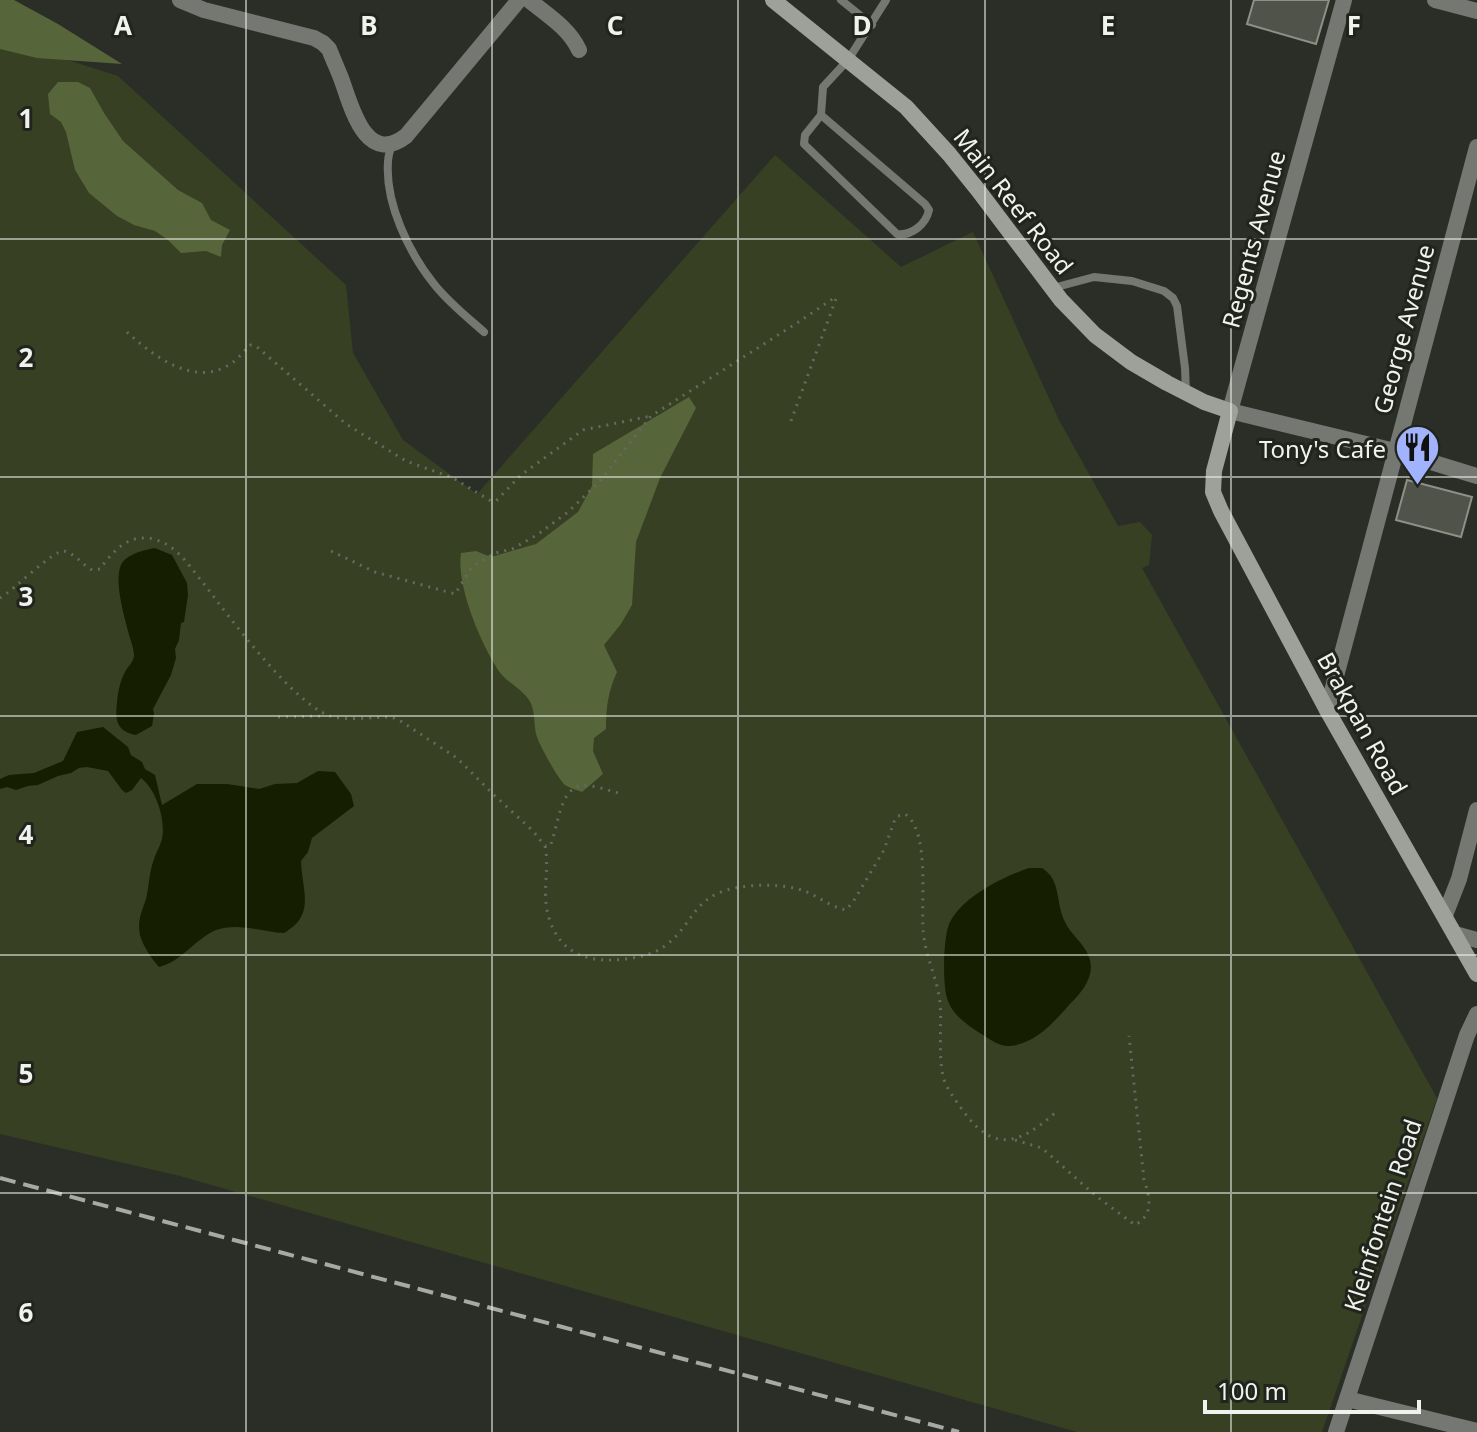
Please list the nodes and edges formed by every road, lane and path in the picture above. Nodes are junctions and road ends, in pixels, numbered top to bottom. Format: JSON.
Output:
{"nodes":[{"id":1,"x":180,"y":0,"type":"edge"},
{"id":2,"x":519,"y":0,"type":"edge"},
{"id":3,"x":529,"y":0,"type":"edge"},
{"id":4,"x":841,"y":0,"type":"edge"},
{"id":5,"x":886,"y":0,"type":"edge"},
{"id":6,"x":1344,"y":0,"type":"edge"},
{"id":7,"x":1435,"y":0,"type":"edge"},
{"id":8,"x":784,"y":3,"type":"edge"},
{"id":9,"x":1477,"y":11,"type":"edge"},
{"id":10,"x":872,"y":25,"type":"junction"},
{"id":11,"x":579,"y":50,"type":"dead end"},
{"id":12,"x":848,"y":60,"type":"junction"},
{"id":13,"x":821,"y":115,"type":"junction"},
{"id":14,"x":387,"y":144,"type":"junction"},
{"id":15,"x":1477,"y":147,"type":"edge"},
{"id":16,"x":1052,"y":288,"type":"junction"},
{"id":17,"x":127,"y":332,"type":"dead end"},
{"id":18,"x":484,"y":332,"type":"dead end"},
{"id":19,"x":1186,"y":393,"type":"junction"},
{"id":20,"x":1230,"y":411,"type":"junction"},
{"id":21,"x":651,"y":416,"type":"junction"},
{"id":22,"x":791,"y":421,"type":"dead end"},
{"id":23,"x":1395,"y":451,"type":"junction"},
{"id":24,"x":1477,"y":476,"type":"edge"},
{"id":25,"x":1213,"y":492,"type":"joint"},
{"id":26,"x":331,"y":551,"type":"dead end"},
{"id":27,"x":0,"y":598,"type":"edge"},
{"id":28,"x":1327,"y":710,"type":"junction"},
{"id":29,"x":330,"y":716,"type":"junction"},
{"id":30,"x":278,"y":717,"type":"dead end"},
{"id":31,"x":618,"y":793,"type":"dead end"},
{"id":32,"x":1477,"y":810,"type":"edge"},
{"id":33,"x":545,"y":846,"type":"junction"},
{"id":34,"x":1445,"y":915,"type":"junction"},
{"id":35,"x":1455,"y":934,"type":"junction"},
{"id":36,"x":1477,"y":940,"type":"edge"},
{"id":37,"x":1477,"y":974,"type":"edge"},
{"id":38,"x":1477,"y":1014,"type":"edge"},
{"id":39,"x":1129,"y":1036,"type":"dead end"},
{"id":40,"x":1056,"y":1112,"type":"dead end"},
{"id":41,"x":1011,"y":1140,"type":"junction"},
{"id":42,"x":1347,"y":1399,"type":"junction"},
{"id":43,"x":1477,"y":1431,"type":"edge"},
{"id":44,"x":1336,"y":1432,"type":"edge"}],
"edges":[{"from":1,"to":14,"type":"street"},
{"from":2,"to":14,"type":"street"},
{"from":3,"to":11,"type":"street"},
{"from":4,"to":10,"type":"lane"},
{"from":5,"to":10,"type":"lane"},
{"from":6,"to":20,"type":"street","name":"Regents Avenue"},
{"from":7,"to":9,"type":"street"},
{"from":8,"to":12,"type":"main road","name":"Main Reef Road"},
{"from":10,"to":12,"type":"lane"},
{"from":12,"to":13,"type":"lane"},
{"from":12,"to":16,"type":"main road","name":"Main Reef Road"},
{"from":13,"to":13,"type":"lane"},
{"from":14,"to":18,"type":"lane"},
{"from":15,"to":23,"type":"street","name":"George Avenue"},
{"from":16,"to":19,"type":"main road","name":"Main Reef Road"},
{"from":16,"to":19,"type":"lane"},
{"from":17,"to":21,"type":"path"},
{"from":19,"to":20,"type":"main road","name":"Main Reef Road"},
{"from":20,"to":23,"type":"street"},
{"from":20,"to":25,"type":"main road","name":"Regents Avenue"},
{"from":21,"to":22,"type":"path"},
{"from":21,"to":26,"type":"path"},
{"from":23,"to":24,"type":"street"},
{"from":23,"to":28,"type":"street","name":"George Avenue"},
{"from":25,"to":28,"type":"main road","name":"Brakpan Road"},
{"from":27,"to":29,"type":"path"},
{"from":28,"to":34,"type":"main road","name":"Brakpan Road"},
{"from":29,"to":30,"type":"path"},
{"from":29,"to":33,"type":"path"},
{"from":31,"to":33,"type":"path"},
{"from":32,"to":34,"type":"street"},
{"from":33,"to":41,"type":"path"},
{"from":34,"to":35,"type":"main road","name":"Brakpan Road"},
{"from":35,"to":36,"type":"street"},
{"from":35,"to":37,"type":"main road","name":"Brakpan Road"},
{"from":38,"to":42,"type":"street","name":"Kleinfontein Road"},
{"from":39,"to":41,"type":"path"},
{"from":40,"to":41,"type":"path"},
{"from":42,"to":43,"type":"street"},
{"from":42,"to":44,"type":"street","name":"Kleinfontein Road"}]}
